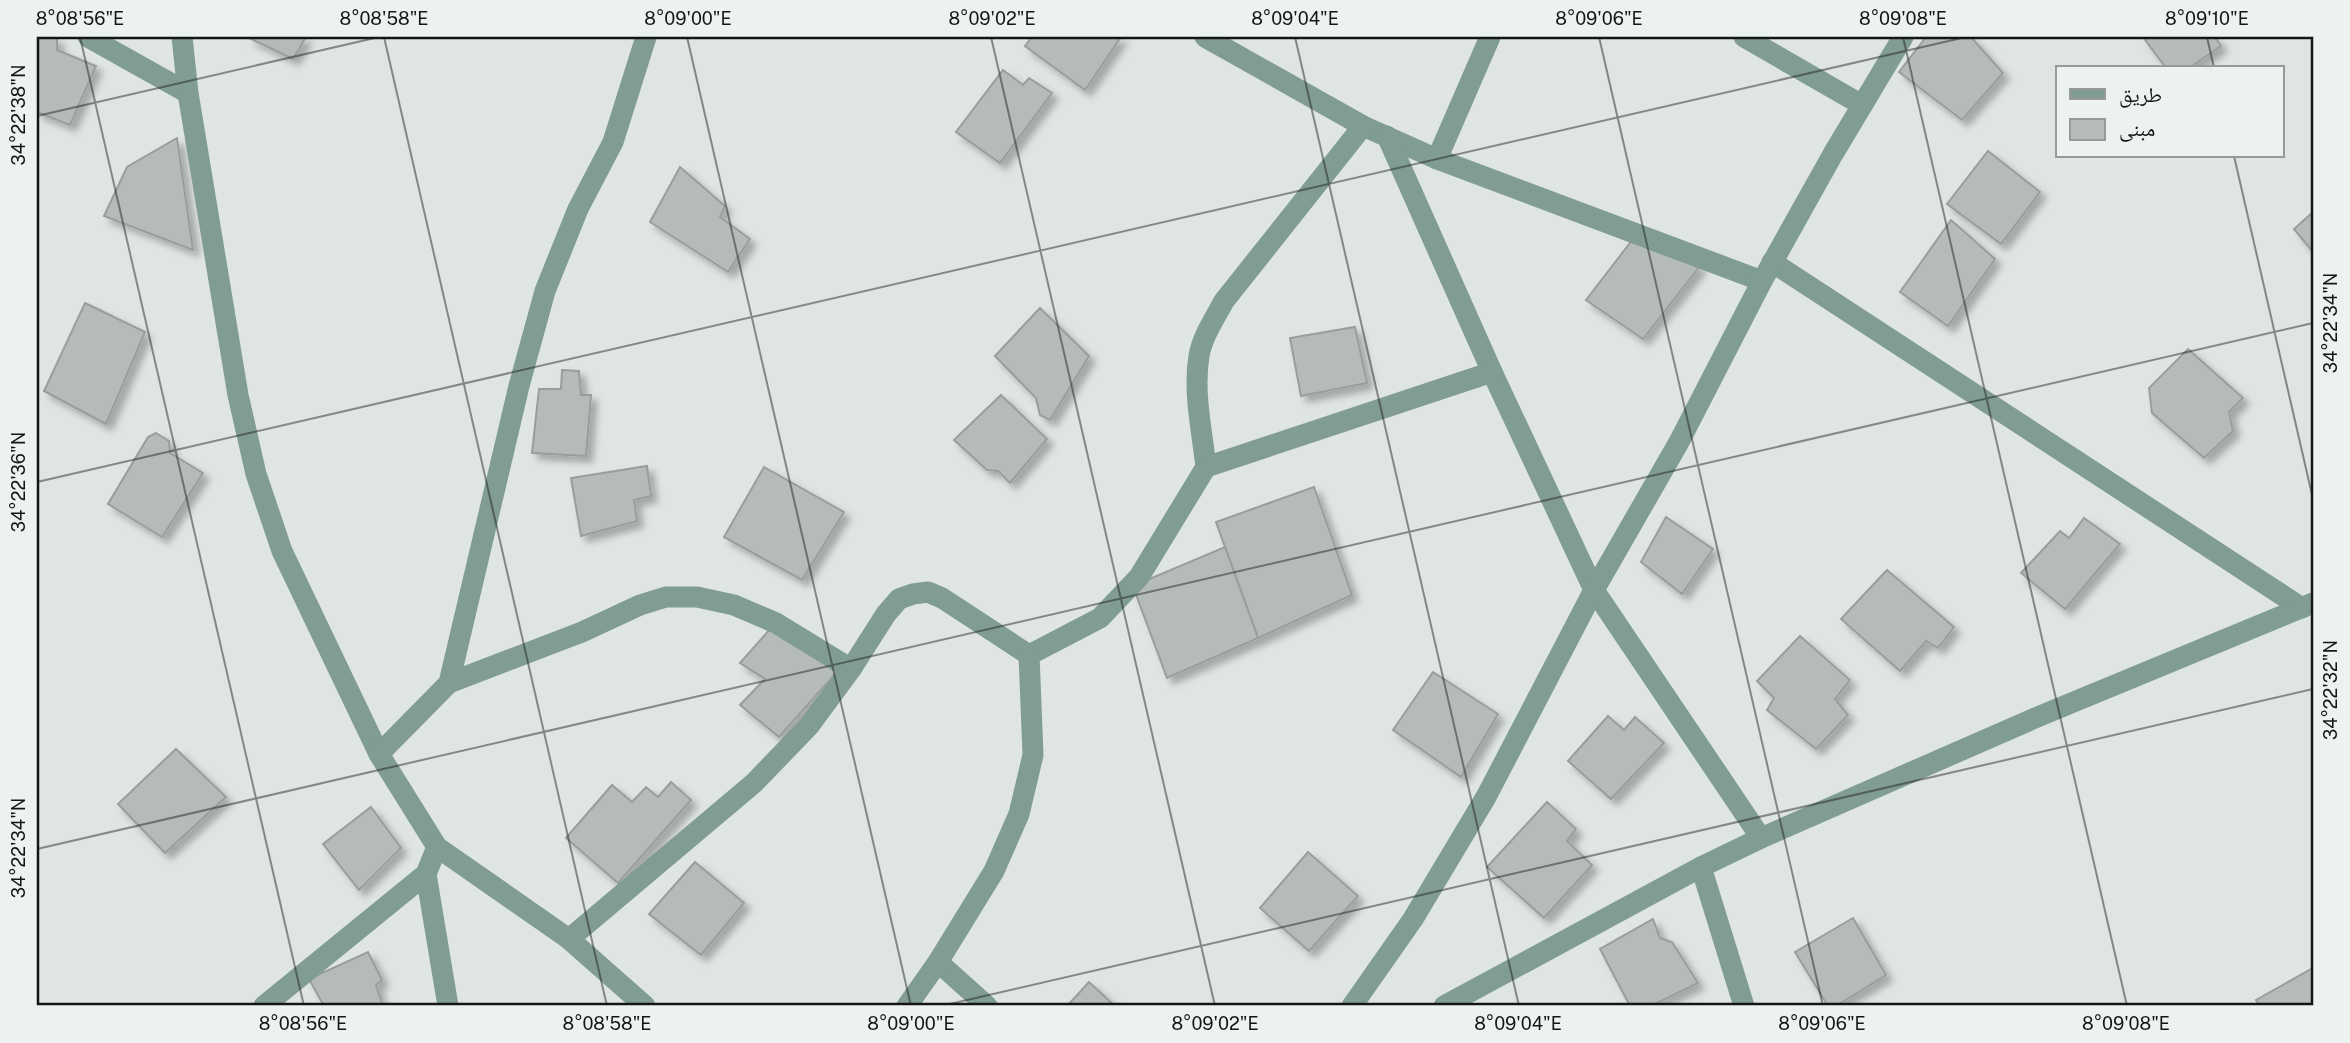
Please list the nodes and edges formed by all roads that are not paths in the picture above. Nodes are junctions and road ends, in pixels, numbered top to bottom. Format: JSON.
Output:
{"nodes":[{"id":1,"x":88,"y":37,"type":"edge"},
{"id":2,"x":182,"y":37,"type":"edge"},
{"id":3,"x":646,"y":37,"type":"edge"},
{"id":4,"x":1205,"y":37,"type":"edge"},
{"id":5,"x":1490,"y":37,"type":"edge"},
{"id":6,"x":1744,"y":37,"type":"edge"},
{"id":7,"x":1903,"y":37,"type":"edge"},
{"id":8,"x":188,"y":93,"type":"junction"},
{"id":9,"x":1862,"y":105,"type":"junction"},
{"id":10,"x":1363,"y":126,"type":"junction"},
{"id":11,"x":1387,"y":136,"type":"junction"},
{"id":12,"x":1437,"y":159,"type":"junction"},
{"id":13,"x":1772,"y":262,"type":"junction"},
{"id":14,"x":1762,"y":281,"type":"junction"},
{"id":15,"x":1492,"y":372,"type":"junction"},
{"id":16,"x":1206,"y":467,"type":"junction"},
{"id":17,"x":1594,"y":590,"type":"junction"},
{"id":18,"x":2308,"y":606,"type":"edge"},
{"id":19,"x":1029,"y":655,"type":"junction"},
{"id":20,"x":851,"y":668,"type":"junction"},
{"id":21,"x":449,"y":683,"type":"junction"},
{"id":22,"x":379,"y":754,"type":"junction"},
{"id":23,"x":1760,"y":838,"type":"junction"},
{"id":24,"x":437,"y":847,"type":"junction"},
{"id":25,"x":1701,"y":867,"type":"junction"},
{"id":26,"x":426,"y":874,"type":"junction"},
{"id":27,"x":569,"y":939,"type":"junction"},
{"id":28,"x":938,"y":962,"type":"junction"},
{"id":29,"x":264,"y":1006,"type":"edge"},
{"id":30,"x":448,"y":1006,"type":"edge"},
{"id":31,"x":645,"y":1006,"type":"edge"},
{"id":32,"x":907,"y":1006,"type":"edge"},
{"id":33,"x":986,"y":1006,"type":"edge"},
{"id":34,"x":1352,"y":1006,"type":"edge"},
{"id":35,"x":1444,"y":1006,"type":"edge"},
{"id":36,"x":1744,"y":1006,"type":"edge"}],
"edges":[{"from":1,"to":8,"type":"street"},
{"from":2,"to":8,"type":"street"},
{"from":3,"to":21,"type":"street"},
{"from":4,"to":10,"type":"street"},
{"from":5,"to":12,"type":"street"},
{"from":6,"to":9,"type":"street"},
{"from":7,"to":9,"type":"street"},
{"from":8,"to":22,"type":"street"},
{"from":9,"to":13,"type":"street"},
{"from":10,"to":11,"type":"street"},
{"from":10,"to":16,"type":"street"},
{"from":11,"to":12,"type":"street"},
{"from":11,"to":15,"type":"street"},
{"from":12,"to":14,"type":"street"},
{"from":13,"to":14,"type":"street"},
{"from":13,"to":18,"type":"street"},
{"from":14,"to":17,"type":"street"},
{"from":15,"to":16,"type":"street"},
{"from":15,"to":17,"type":"street"},
{"from":16,"to":19,"type":"street"},
{"from":17,"to":23,"type":"street"},
{"from":17,"to":34,"type":"street"},
{"from":18,"to":23,"type":"street"},
{"from":19,"to":20,"type":"street"},
{"from":19,"to":28,"type":"street"},
{"from":20,"to":21,"type":"street"},
{"from":20,"to":27,"type":"street"},
{"from":21,"to":22,"type":"street"},
{"from":22,"to":24,"type":"street"},
{"from":23,"to":25,"type":"street"},
{"from":24,"to":26,"type":"street"},
{"from":24,"to":27,"type":"street"},
{"from":25,"to":35,"type":"street"},
{"from":25,"to":36,"type":"street"},
{"from":26,"to":29,"type":"street"},
{"from":26,"to":30,"type":"street"},
{"from":27,"to":31,"type":"street"},
{"from":28,"to":32,"type":"street"},
{"from":28,"to":33,"type":"street"}]}
